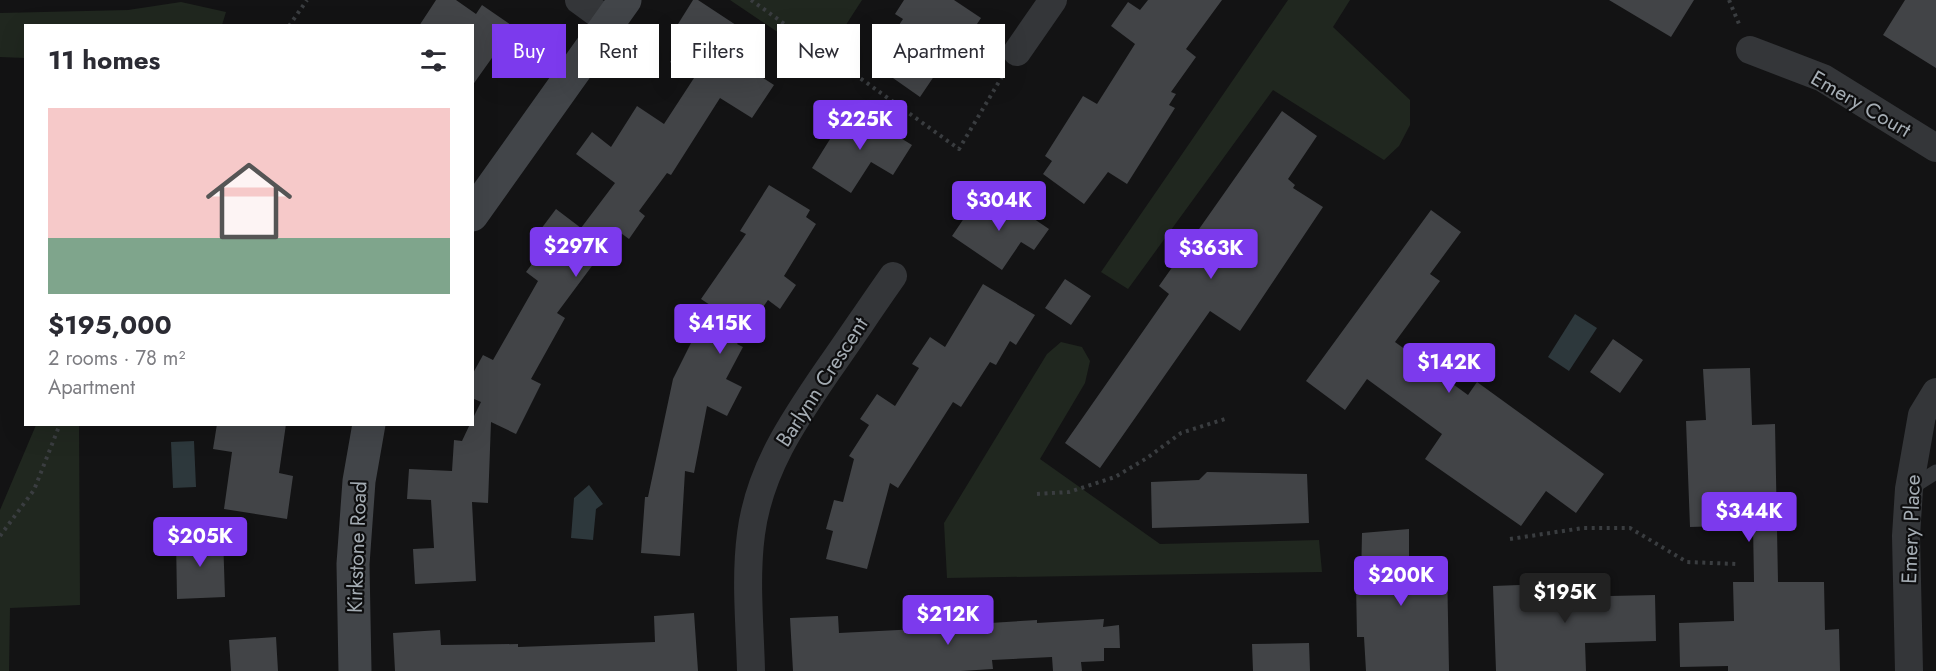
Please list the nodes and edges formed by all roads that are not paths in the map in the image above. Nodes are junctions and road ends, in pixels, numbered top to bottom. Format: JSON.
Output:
{"nodes":[{"id":1,"x":579,"y":0,"type":"edge"},
{"id":2,"x":1053,"y":0,"type":"edge"},
{"id":3,"x":617,"y":11,"type":"edge"},
{"id":4,"x":1750,"y":50,"type":"dead end"},
{"id":5,"x":1017,"y":52,"type":"road end"},
{"id":6,"x":1936,"y":148,"type":"edge"},
{"id":7,"x":474,"y":212,"type":"edge"},
{"id":8,"x":892,"y":276,"type":"dead end"},
{"id":9,"x":1936,"y":392,"type":"edge"},
{"id":10,"x":369,"y":426,"type":"edge"},
{"id":11,"x":1936,"y":472,"type":"edge"},
{"id":12,"x":1909,"y":489,"type":"junction"},
{"id":13,"x":355,"y":671,"type":"edge"},
{"id":14,"x":750,"y":671,"type":"edge"},
{"id":15,"x":1909,"y":671,"type":"edge"}],
"edges":[{"from":1,"to":3,"type":"street"},
{"from":2,"to":5,"type":"street"},
{"from":3,"to":7,"type":"street"},
{"from":4,"to":6,"type":"street","name":"Emery Court"},
{"from":8,"to":14,"type":"street","name":"Barlynn Crescent"},
{"from":9,"to":12,"type":"street","name":"Emery Place"},
{"from":10,"to":13,"type":"street","name":"Kirkstone Road"},
{"from":11,"to":12,"type":"lane"},
{"from":12,"to":15,"type":"street","name":"Emery Place"}]}
